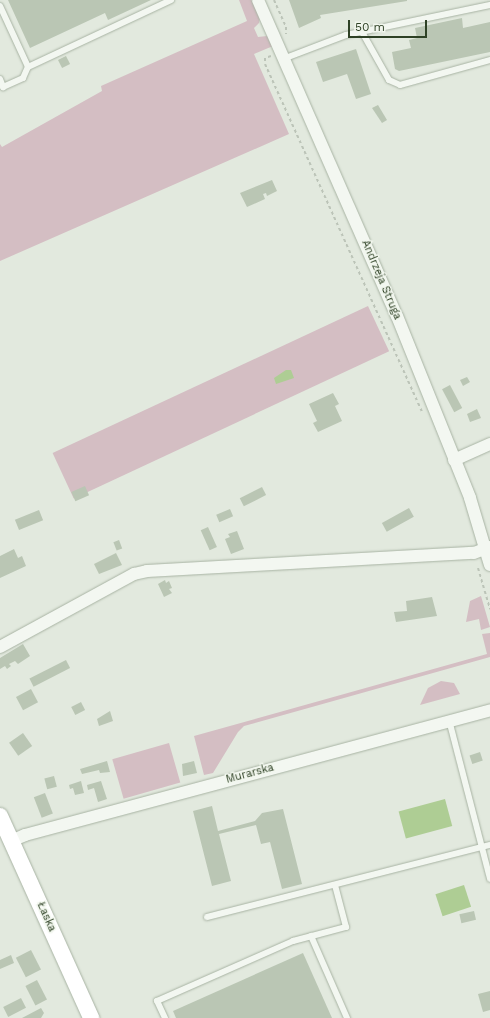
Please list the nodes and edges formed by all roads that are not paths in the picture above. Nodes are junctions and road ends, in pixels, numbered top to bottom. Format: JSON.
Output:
{"nodes":[{"id":1,"x":171,"y":0,"type":"edge"},
{"id":2,"x":258,"y":0,"type":"edge"},
{"id":3,"x":0,"y":6,"type":"edge"},
{"id":4,"x":490,"y":6,"type":"edge"},
{"id":5,"x":362,"y":32,"type":"junction"},
{"id":6,"x":281,"y":56,"type":"junction"},
{"id":7,"x":490,"y":60,"type":"edge"},
{"id":8,"x":28,"y":67,"type":"junction"},
{"id":9,"x":0,"y":79,"type":"edge"},
{"id":10,"x":490,"y":444,"type":"edge"},
{"id":11,"x":454,"y":460,"type":"junction"},
{"id":12,"x":483,"y":550,"type":"edge"},
{"id":13,"x":490,"y":565,"type":"edge"},
{"id":14,"x":0,"y":647,"type":"edge"},
{"id":15,"x":490,"y":710,"type":"edge"},
{"id":16,"x":449,"y":720,"type":"junction"},
{"id":17,"x":0,"y":816,"type":"edge"},
{"id":18,"x":11,"y":841,"type":"junction"},
{"id":19,"x":490,"y":845,"type":"edge"},
{"id":20,"x":482,"y":847,"type":"junction"},
{"id":21,"x":490,"y":879,"type":"edge"},
{"id":22,"x":335,"y":885,"type":"junction"},
{"id":23,"x":207,"y":917,"type":"dead end"},
{"id":24,"x":311,"y":936,"type":"junction"},
{"id":25,"x":91,"y":1018,"type":"edge"},
{"id":26,"x":165,"y":1018,"type":"edge"},
{"id":27,"x":347,"y":1018,"type":"edge"}],
"edges":[{"from":1,"to":8,"type":"lane"},
{"from":2,"to":6,"type":"street","name":"Andrzeja Struga"},
{"from":3,"to":8,"type":"lane"},
{"from":4,"to":5,"type":"lane"},
{"from":5,"to":6,"type":"lane"},
{"from":5,"to":7,"type":"lane"},
{"from":6,"to":11,"type":"street","name":"Andrzeja Struga"},
{"from":8,"to":9,"type":"lane"},
{"from":10,"to":11,"type":"street"},
{"from":11,"to":12,"type":"street","name":"Andrzeja Struga"},
{"from":12,"to":13,"type":"street","name":"Andrzeja Struga"},
{"from":12,"to":14,"type":"street"},
{"from":15,"to":16,"type":"street","name":"Murarska"},
{"from":16,"to":18,"type":"street","name":"Murarska"},
{"from":16,"to":20,"type":"lane"},
{"from":17,"to":18,"type":"main road","name":"Łaska"},
{"from":18,"to":25,"type":"main road","name":"Łaska"},
{"from":19,"to":20,"type":"lane"},
{"from":20,"to":21,"type":"lane"},
{"from":20,"to":22,"type":"lane"},
{"from":22,"to":23,"type":"lane"},
{"from":22,"to":24,"type":"lane"},
{"from":24,"to":26,"type":"lane"},
{"from":24,"to":27,"type":"lane"}]}
